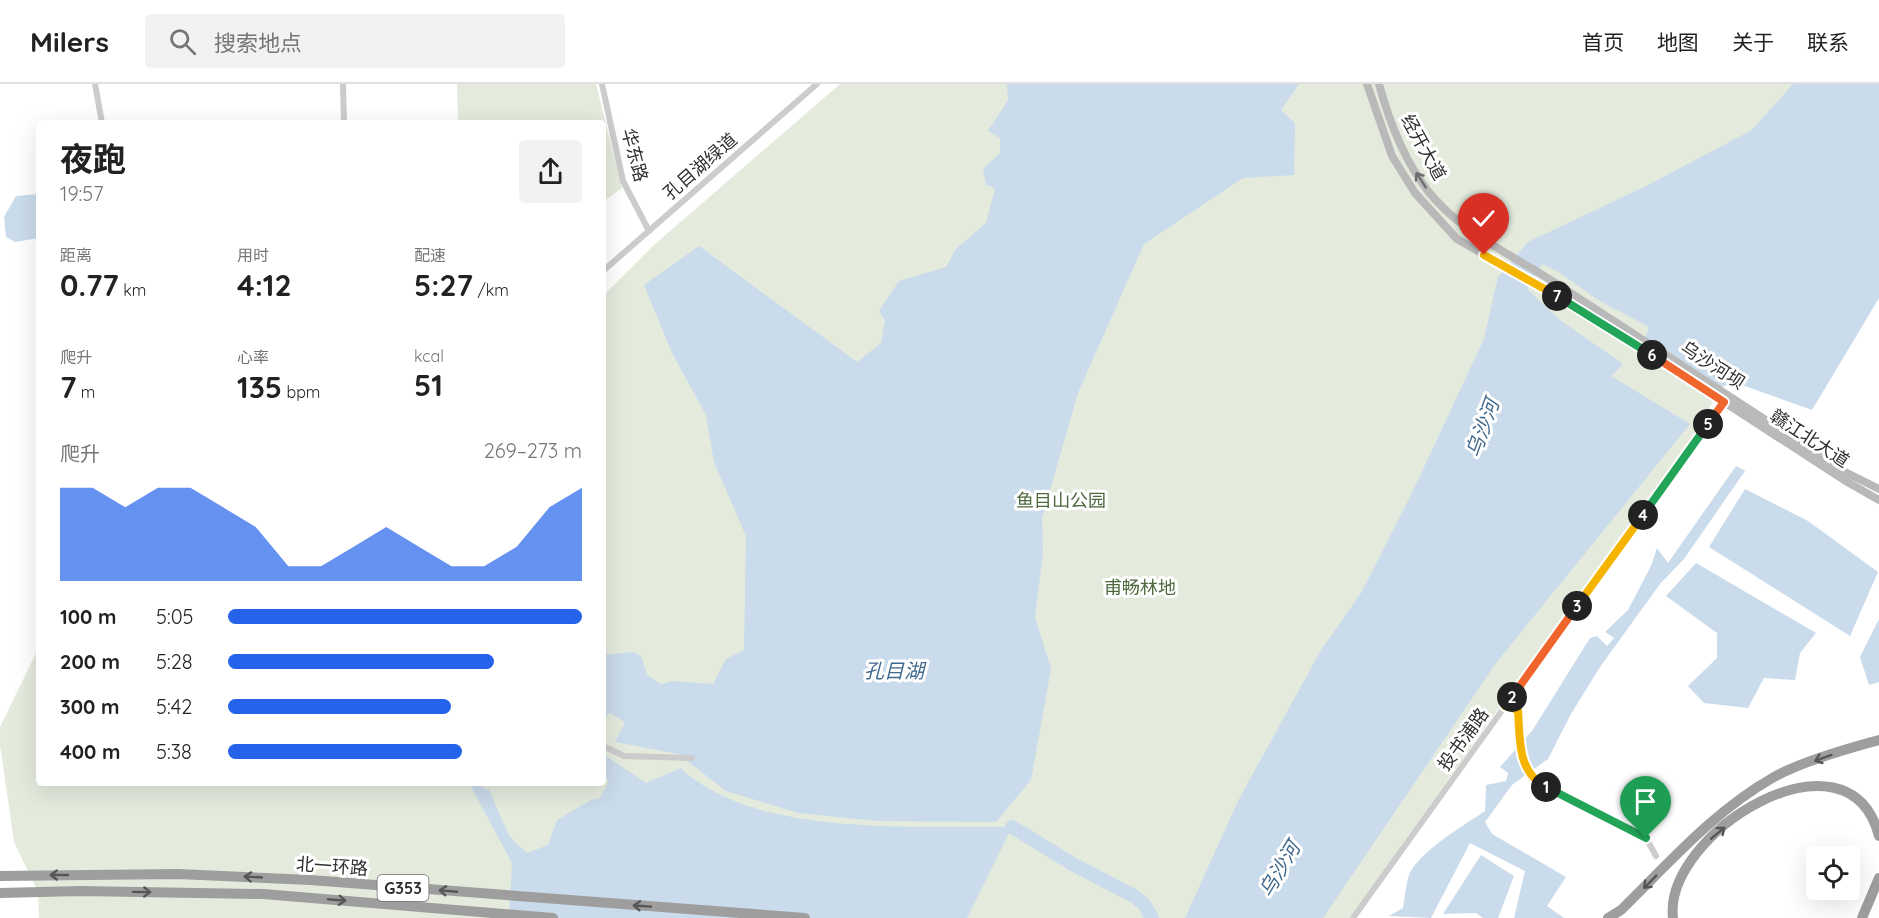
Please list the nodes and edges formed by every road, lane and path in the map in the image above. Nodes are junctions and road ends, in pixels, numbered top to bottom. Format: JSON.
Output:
{"nodes":[{"id":1,"x":95,"y":84,"type":"edge"},
{"id":2,"x":343,"y":84,"type":"edge"},
{"id":3,"x":602,"y":84,"type":"edge"},
{"id":4,"x":817,"y":84,"type":"edge"},
{"id":5,"x":1367,"y":84,"type":"edge"},
{"id":6,"x":1379,"y":84,"type":"edge"},
{"id":7,"x":101,"y":120,"type":"edge"},
{"id":8,"x":344,"y":120,"type":"edge"},
{"id":9,"x":649,"y":231,"type":"junction"},
{"id":10,"x":1468,"y":247,"type":"joint"},
{"id":11,"x":1514,"y":256,"type":"joint"},
{"id":12,"x":606,"y":269,"type":"edge"},
{"id":13,"x":1726,"y":398,"type":"junction"},
{"id":14,"x":1744,"y":405,"type":"joint"},
{"id":15,"x":1879,"y":489,"type":"edge"},
{"id":16,"x":1879,"y":500,"type":"edge"},
{"id":17,"x":1505,"y":706,"type":"junction"},
{"id":18,"x":1879,"y":740,"type":"edge"},
{"id":19,"x":606,"y":747,"type":"edge"},
{"id":20,"x":692,"y":758,"type":"dead end"},
{"id":21,"x":1879,"y":836,"type":"edge"},
{"id":22,"x":1656,"y":856,"type":"dead end"},
{"id":23,"x":0,"y":876,"type":"edge"},
{"id":24,"x":1879,"y":878,"type":"edge"},
{"id":25,"x":0,"y":893,"type":"edge"},
{"id":26,"x":1879,"y":898,"type":"edge"},
{"id":27,"x":553,"y":918,"type":"edge"},
{"id":28,"x":806,"y":918,"type":"edge"},
{"id":29,"x":1353,"y":918,"type":"edge"},
{"id":30,"x":1608,"y":918,"type":"edge"},
{"id":31,"x":1673,"y":918,"type":"edge"},
{"id":32,"x":1863,"y":918,"type":"edge"}],
"edges":[{"from":1,"to":7,"type":"street"},
{"from":2,"to":8,"type":"street"},
{"from":3,"to":9,"type":"street","name":"华东路"},
{"from":4,"to":9,"type":"street","name":"孔目湖绿道"},
{"from":5,"to":10,"type":"main road","name":"经开大道"},
{"from":11,"to":6,"type":"main road","name":"经开大道","one_way":true},
{"from":9,"to":12,"type":"street","name":"孔目湖绿道"},
{"from":10,"to":13,"type":"main road","name":"乌沙河坝"},
{"from":11,"to":13,"type":"main road","name":"乌沙河坝"},
{"from":13,"to":14,"type":"main road","name":"乌沙河坝"},
{"from":13,"to":16,"type":"main road","name":"赣江北大道"},
{"from":13,"to":17,"type":"street","name":"投书浦路"},
{"from":14,"to":15,"type":"main road","name":"赣江北大道"},
{"from":17,"to":22,"type":"street"},
{"from":17,"to":29,"type":"street","name":"投书浦路"},
{"from":18,"to":30,"type":"highway","one_way":true},
{"from":19,"to":20,"type":"street"},
{"from":31,"to":21,"type":"highway","one_way":true},
{"from":28,"to":23,"type":"highway","name":"北一环路","number":"G353","one_way":true},
{"from":24,"to":32,"type":"highway"},
{"from":25,"to":27,"type":"highway","name":"北一环路","number":"G353","one_way":true},
{"from":26,"to":32,"type":"highway"}]}
